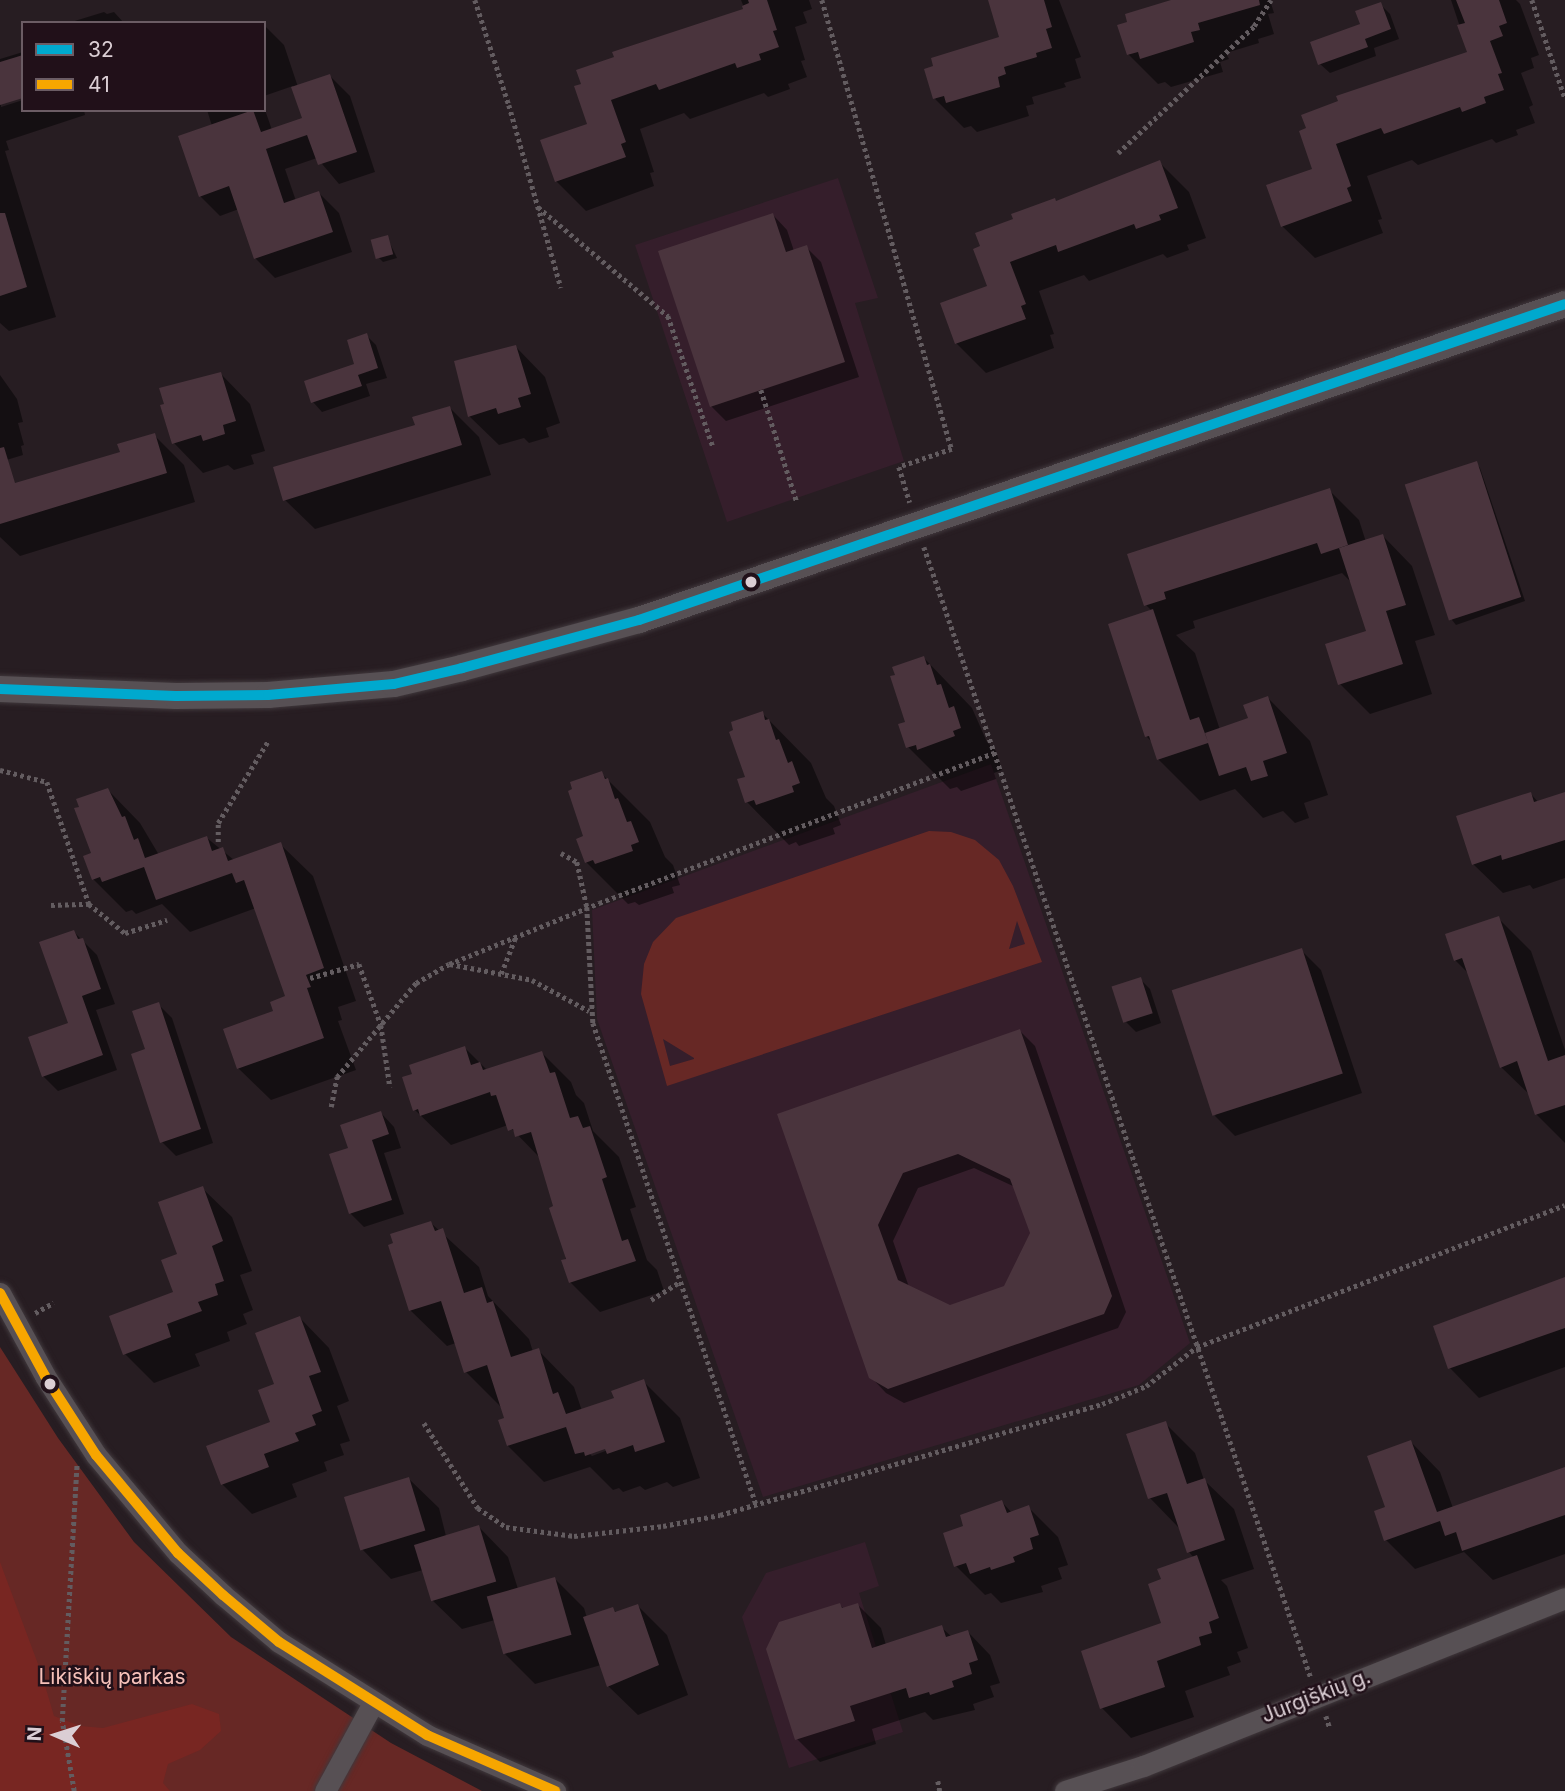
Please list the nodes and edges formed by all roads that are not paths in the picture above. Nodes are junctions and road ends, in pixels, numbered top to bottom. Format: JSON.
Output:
{"nodes":[{"id":1,"x":1565,"y":304,"type":"edge"},
{"id":2,"x":0,"y":689,"type":"edge"},
{"id":3,"x":0,"y":1293,"type":"edge"},
{"id":4,"x":1565,"y":1598,"type":"edge"},
{"id":5,"x":373,"y":1703,"type":"junction"},
{"id":6,"x":325,"y":1791,"type":"edge"},
{"id":7,"x":555,"y":1791,"type":"edge"},
{"id":8,"x":1065,"y":1791,"type":"edge"}],
"edges":[{"from":1,"to":2,"type":"street"},
{"from":3,"to":5,"type":"street"},
{"from":4,"to":8,"type":"street","name":"Jurgiškių g."},
{"from":5,"to":6,"type":"street"},
{"from":5,"to":7,"type":"street"}]}
